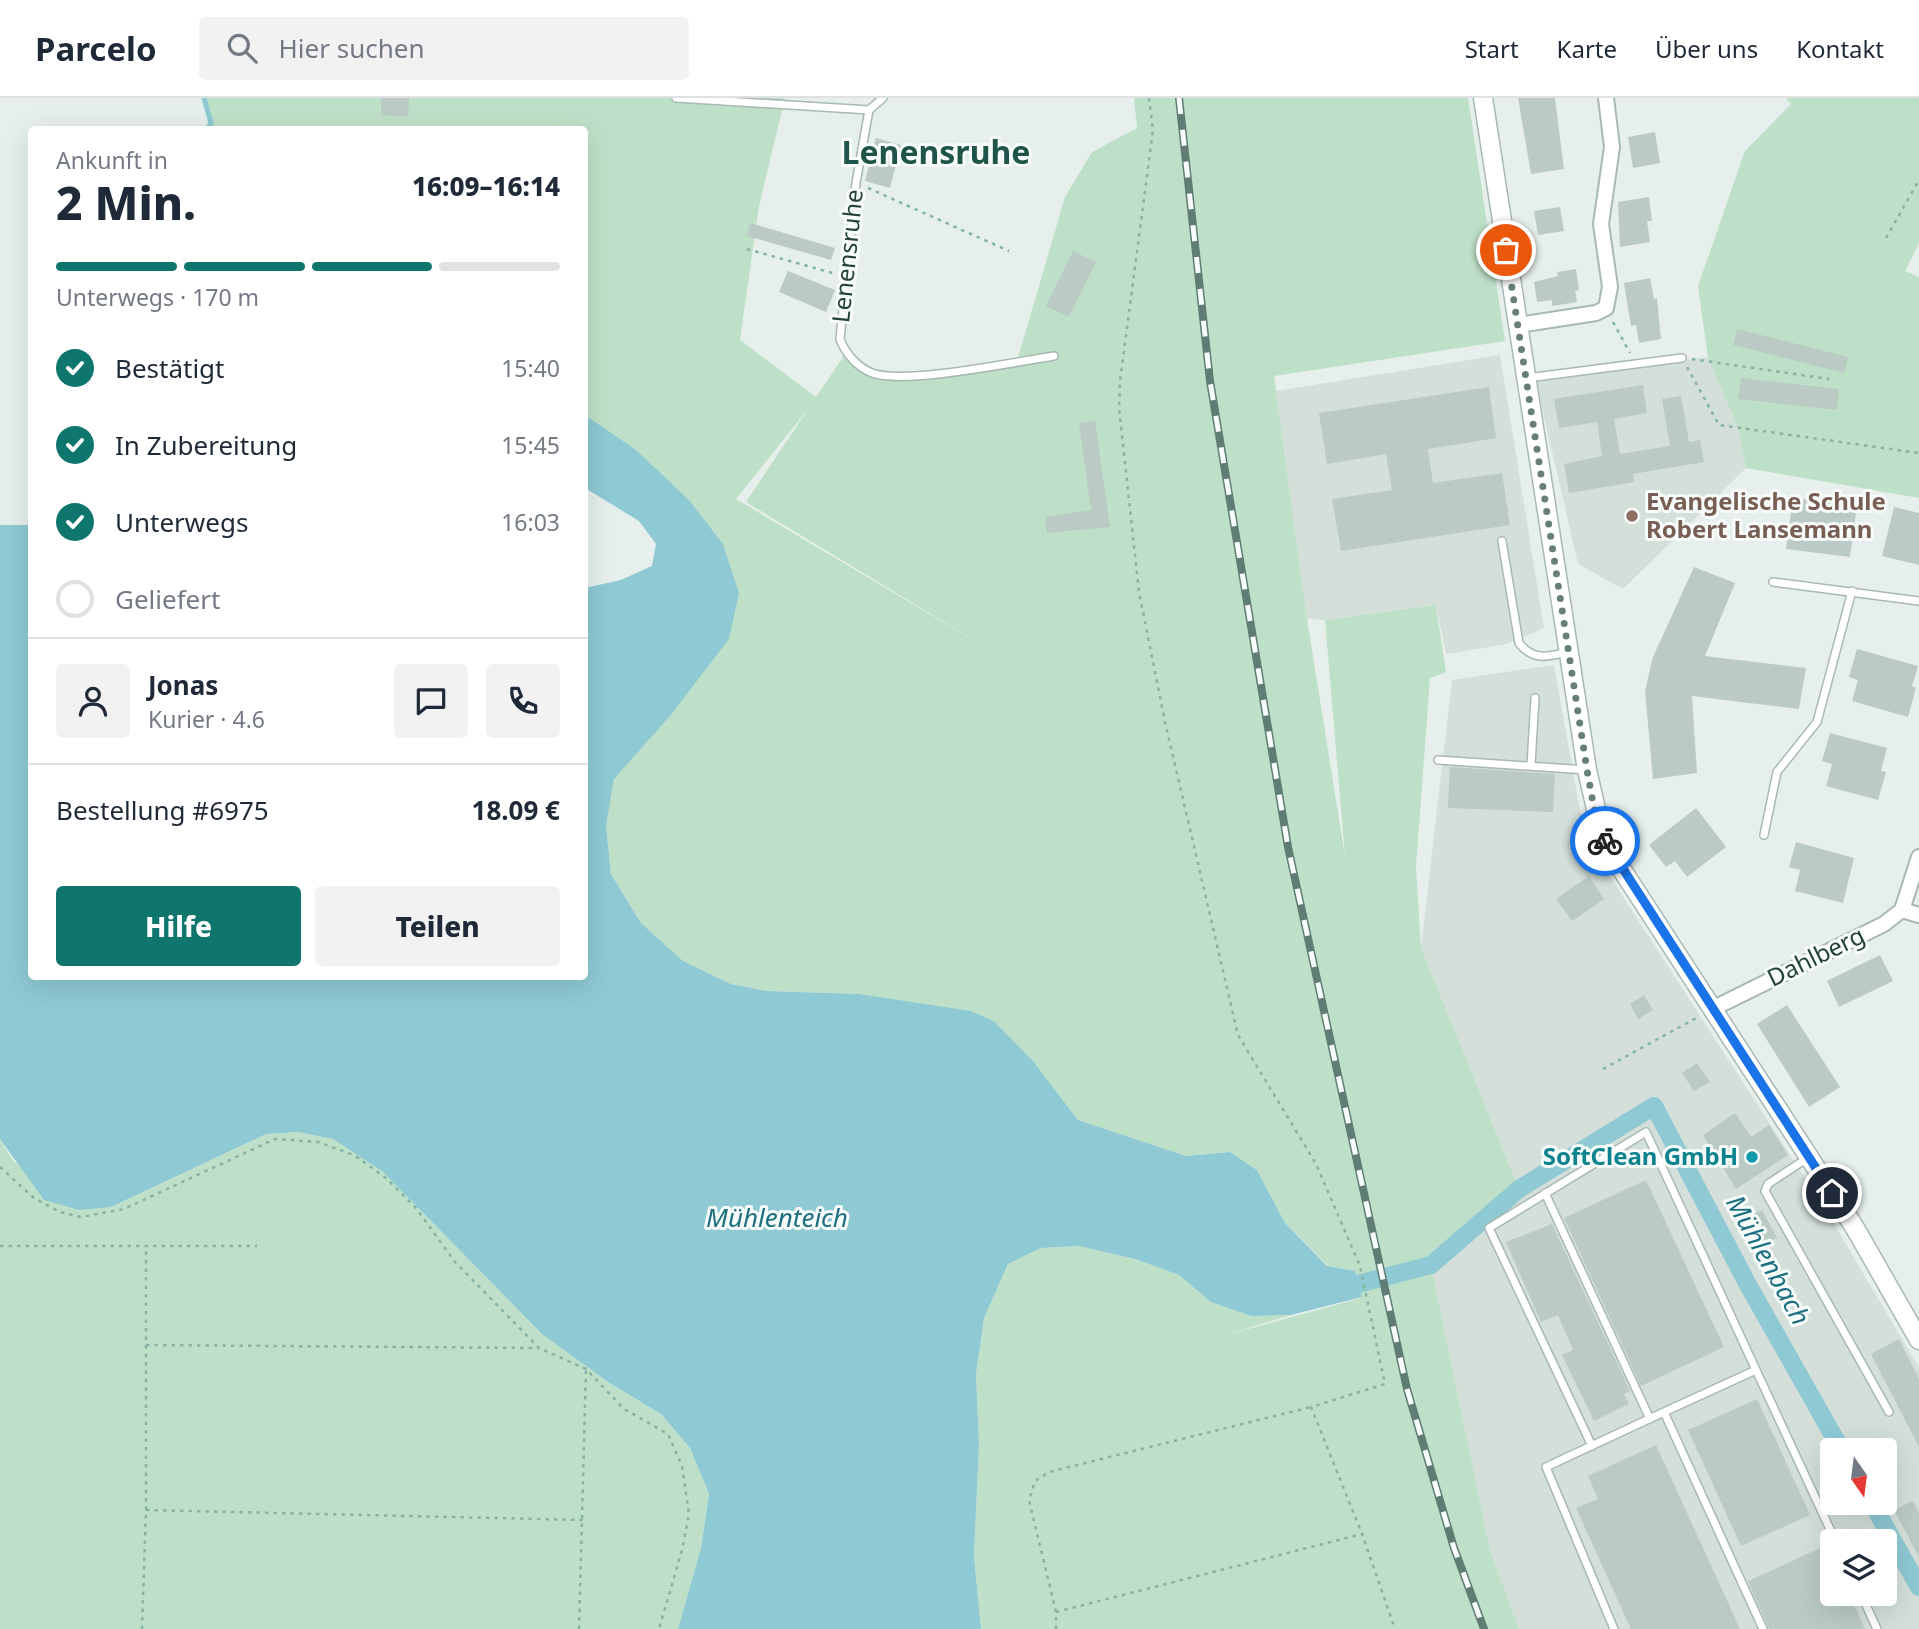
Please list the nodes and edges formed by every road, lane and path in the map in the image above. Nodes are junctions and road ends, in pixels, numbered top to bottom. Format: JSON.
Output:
{"nodes":[{"id":1,"x":676,"y":98,"type":"edge"},
{"id":2,"x":883,"y":98,"type":"edge"},
{"id":3,"x":1149,"y":98,"type":"edge"},
{"id":4,"x":1483,"y":98,"type":"edge"},
{"id":5,"x":1606,"y":98,"type":"edge"},
{"id":6,"x":869,"y":110,"type":"junction"},
{"id":7,"x":1919,"y":180,"type":"edge"},
{"id":8,"x":856,"y":183,"type":"junction"},
{"id":9,"x":1886,"y":238,"type":"dead end"},
{"id":10,"x":747,"y":249,"type":"dead end"},
{"id":11,"x":1009,"y":251,"type":"dead end"},
{"id":12,"x":846,"y":276,"type":"junction"},
{"id":13,"x":1606,"y":308,"type":"junction"},
{"id":14,"x":1518,"y":326,"type":"junction"},
{"id":15,"x":1054,"y":356,"type":"dead end"},
{"id":16,"x":1682,"y":358,"type":"junction"},
{"id":17,"x":1635,"y":362,"type":"junction"},
{"id":18,"x":1526,"y":378,"type":"junction"},
{"id":19,"x":1829,"y":379,"type":"dead end"},
{"id":20,"x":1919,"y":453,"type":"edge"},
{"id":21,"x":1502,"y":541,"type":"dead end"},
{"id":22,"x":1773,"y":582,"type":"dead end"},
{"id":23,"x":1852,"y":591,"type":"junction"},
{"id":24,"x":1919,"y":601,"type":"edge"},
{"id":25,"x":1569,"y":652,"type":"junction"},
{"id":26,"x":1535,"y":698,"type":"dead end"},
{"id":27,"x":1438,"y":760,"type":"dead end"},
{"id":28,"x":1531,"y":765,"type":"junction"},
{"id":29,"x":1587,"y":770,"type":"junction"},
{"id":30,"x":1764,"y":835,"type":"dead end"},
{"id":31,"x":1919,"y":857,"type":"edge"},
{"id":32,"x":1902,"y":910,"type":"junction"},
{"id":33,"x":1919,"y":915,"type":"edge"},
{"id":34,"x":1712,"y":1009,"type":"junction"},
{"id":35,"x":1603,"y":1069,"type":"dead end"},
{"id":36,"x":1809,"y":1157,"type":"junction"},
{"id":37,"x":0,"y":1167,"type":"edge"},
{"id":38,"x":1545,"y":1193,"type":"junction"},
{"id":39,"x":257,"y":1245,"type":"dead end"},
{"id":40,"x":0,"y":1246,"type":"edge"},
{"id":41,"x":146,"y":1247,"type":"junction"},
{"id":42,"x":1919,"y":1340,"type":"edge"},
{"id":43,"x":146,"y":1345,"type":"junction"},
{"id":44,"x":539,"y":1348,"type":"junction"},
{"id":45,"x":586,"y":1369,"type":"junction"},
{"id":46,"x":1756,"y":1370,"type":"junction"},
{"id":47,"x":1311,"y":1407,"type":"junction"},
{"id":48,"x":1664,"y":1412,"type":"junction"},
{"id":49,"x":1889,"y":1412,"type":"dead end"},
{"id":50,"x":1650,"y":1419,"type":"junction"},
{"id":51,"x":1592,"y":1446,"type":"junction"},
{"id":52,"x":146,"y":1510,"type":"junction"},
{"id":53,"x":583,"y":1520,"type":"junction"},
{"id":54,"x":1830,"y":1529,"type":"edge"},
{"id":55,"x":1362,"y":1534,"type":"junction"},
{"id":56,"x":1866,"y":1606,"type":"edge"},
{"id":57,"x":1056,"y":1612,"type":"junction"},
{"id":58,"x":142,"y":1629,"type":"edge"},
{"id":59,"x":579,"y":1629,"type":"edge"},
{"id":60,"x":659,"y":1629,"type":"edge"},
{"id":61,"x":1056,"y":1629,"type":"edge"},
{"id":62,"x":1395,"y":1629,"type":"edge"},
{"id":63,"x":1614,"y":1629,"type":"edge"},
{"id":64,"x":1763,"y":1629,"type":"edge"},
{"id":65,"x":1877,"y":1629,"type":"edge"}],
"edges":[{"from":1,"to":6,"type":"lane"},
{"from":2,"to":6,"type":"lane"},
{"from":3,"to":47,"type":"path"},
{"from":4,"to":14,"type":"street"},
{"from":5,"to":13,"type":"street"},
{"from":6,"to":8,"type":"lane","name":"Lenensruhe"},
{"from":7,"to":9,"type":"path"},
{"from":8,"to":11,"type":"path"},
{"from":8,"to":12,"type":"lane","name":"Lenensruhe"},
{"from":10,"to":12,"type":"path"},
{"from":12,"to":15,"type":"lane","name":"Lenensruhe"},
{"from":13,"to":14,"type":"street"},
{"from":13,"to":17,"type":"path"},
{"from":14,"to":18,"type":"street"},
{"from":16,"to":17,"type":"lane"},
{"from":16,"to":19,"type":"path"},
{"from":16,"to":20,"type":"path"},
{"from":17,"to":18,"type":"lane"},
{"from":18,"to":25,"type":"street"},
{"from":21,"to":25,"type":"lane"},
{"from":22,"to":23,"type":"lane"},
{"from":23,"to":24,"type":"lane"},
{"from":23,"to":30,"type":"lane"},
{"from":25,"to":29,"type":"street"},
{"from":26,"to":28,"type":"lane"},
{"from":27,"to":28,"type":"lane"},
{"from":28,"to":29,"type":"lane"},
{"from":29,"to":34,"type":"street"},
{"from":31,"to":32,"type":"street"},
{"from":32,"to":33,"type":"street"},
{"from":32,"to":34,"type":"street","name":"Dahlberg"},
{"from":34,"to":35,"type":"path"},
{"from":34,"to":36,"type":"street"},
{"from":36,"to":42,"type":"street"},
{"from":36,"to":49,"type":"lane"},
{"from":37,"to":44,"type":"path"},
{"from":38,"to":46,"type":"lane"},
{"from":38,"to":50,"type":"lane"},
{"from":38,"to":51,"type":"lane"},
{"from":39,"to":41,"type":"path"},
{"from":40,"to":41,"type":"path"},
{"from":41,"to":43,"type":"path"},
{"from":43,"to":44,"type":"path"},
{"from":43,"to":52,"type":"path"},
{"from":44,"to":45,"type":"path"},
{"from":45,"to":53,"type":"path"},
{"from":45,"to":60,"type":"path"},
{"from":46,"to":48,"type":"lane"},
{"from":46,"to":54,"type":"lane"},
{"from":47,"to":55,"type":"path"},
{"from":47,"to":57,"type":"path"},
{"from":48,"to":50,"type":"lane"},
{"from":48,"to":64,"type":"lane"},
{"from":50,"to":51,"type":"lane"},
{"from":51,"to":63,"type":"lane"},
{"from":52,"to":53,"type":"path"},
{"from":52,"to":58,"type":"path"},
{"from":53,"to":59,"type":"path"},
{"from":55,"to":57,"type":"path"},
{"from":55,"to":62,"type":"path"},
{"from":56,"to":65,"type":"lane"},
{"from":57,"to":61,"type":"path"}]}
